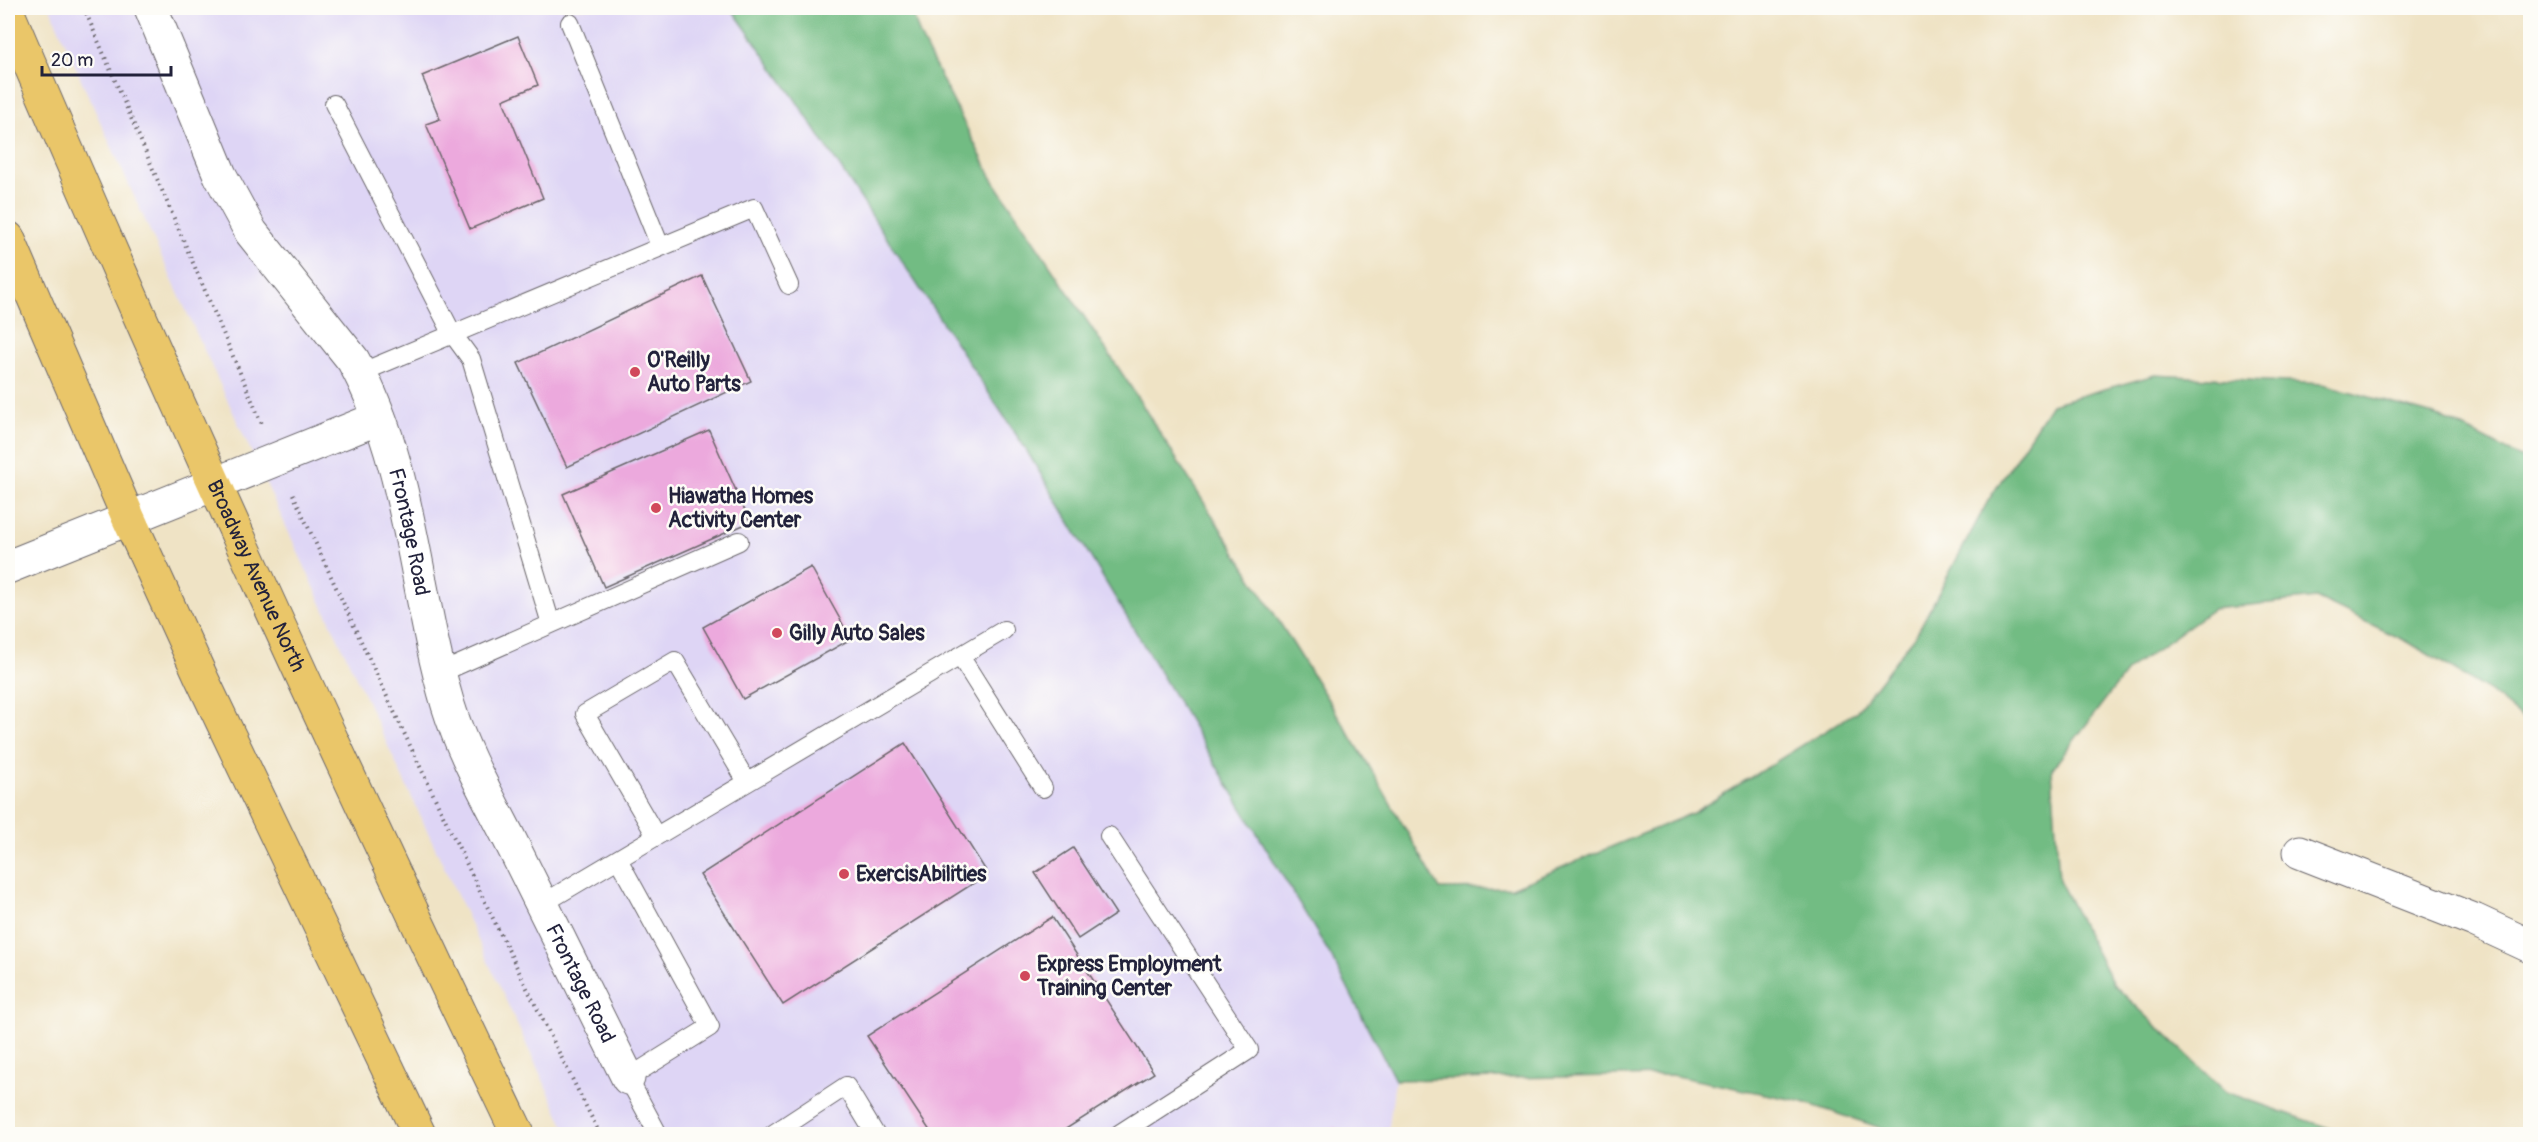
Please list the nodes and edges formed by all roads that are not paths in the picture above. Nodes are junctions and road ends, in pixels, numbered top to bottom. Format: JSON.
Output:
{"nodes":[{"id":1,"x":151,"y":8,"type":"edge"},
{"id":2,"x":8,"y":13,"type":"edge"},
{"id":3,"x":570,"y":23,"type":"dead end"},
{"id":4,"x":334,"y":104,"type":"dead end"},
{"id":5,"x":8,"y":238,"type":"edge"},
{"id":6,"x":660,"y":246,"type":"junction"},
{"id":7,"x":789,"y":285,"type":"dead end"},
{"id":8,"x":452,"y":333,"type":"junction"},
{"id":9,"x":360,"y":373,"type":"junction"},
{"id":10,"x":379,"y":418,"type":"junction"},
{"id":11,"x":213,"y":483,"type":"junction"},
{"id":12,"x":128,"y":517,"type":"junction"},
{"id":13,"x":739,"y":541,"type":"dead end"},
{"id":14,"x":8,"y":567,"type":"edge"},
{"id":15,"x":551,"y":624,"type":"junction"},
{"id":16,"x":1004,"y":630,"type":"dead end"},
{"id":17,"x":960,"y":656,"type":"junction"},
{"id":18,"x":440,"y":673,"type":"junction"},
{"id":19,"x":747,"y":782,"type":"junction"},
{"id":20,"x":1043,"y":788,"type":"dead end"},
{"id":21,"x":656,"y":836,"type":"junction"},
{"id":22,"x":1109,"y":836,"type":"dead end"},
{"id":23,"x":2300,"y":852,"type":"dead end"},
{"id":24,"x":618,"y":859,"type":"junction"},
{"id":25,"x":542,"y":904,"type":"junction"},
{"id":26,"x":2530,"y":946,"type":"edge"},
{"id":27,"x":628,"y":1078,"type":"junction"},
{"id":28,"x":419,"y":1134,"type":"edge"},
{"id":29,"x":518,"y":1134,"type":"edge"},
{"id":30,"x":658,"y":1134,"type":"edge"},
{"id":31,"x":773,"y":1134,"type":"edge"},
{"id":32,"x":875,"y":1134,"type":"edge"},
{"id":33,"x":1119,"y":1134,"type":"edge"}],
"edges":[{"from":1,"to":9,"type":"street","name":"Frontage Road"},
{"from":2,"to":11,"type":"main road","name":"Broadway Avenue North"},
{"from":3,"to":6,"type":"lane"},
{"from":4,"to":8,"type":"lane"},
{"from":5,"to":12,"type":"main road"},
{"from":6,"to":7,"type":"lane"},
{"from":6,"to":8,"type":"lane"},
{"from":8,"to":9,"type":"lane"},
{"from":8,"to":15,"type":"lane"},
{"from":9,"to":10,"type":"street","name":"Frontage Road"},
{"from":10,"to":11,"type":"street"},
{"from":10,"to":18,"type":"street","name":"Frontage Road"},
{"from":11,"to":12,"type":"street"},
{"from":11,"to":29,"type":"main road","name":"Broadway Avenue North"},
{"from":12,"to":14,"type":"street"},
{"from":12,"to":28,"type":"main road"},
{"from":13,"to":15,"type":"lane"},
{"from":15,"to":18,"type":"lane"},
{"from":16,"to":17,"type":"lane"},
{"from":17,"to":19,"type":"lane"},
{"from":17,"to":20,"type":"lane"},
{"from":18,"to":25,"type":"street","name":"Frontage Road"},
{"from":19,"to":21,"type":"lane"},
{"from":19,"to":21,"type":"lane"},
{"from":21,"to":24,"type":"lane"},
{"from":22,"to":33,"type":"lane"},
{"from":23,"to":26,"type":"street"},
{"from":24,"to":25,"type":"lane"},
{"from":24,"to":27,"type":"lane"},
{"from":25,"to":27,"type":"street","name":"Frontage Road"},
{"from":27,"to":30,"type":"lane"},
{"from":31,"to":32,"type":"lane"}]}
